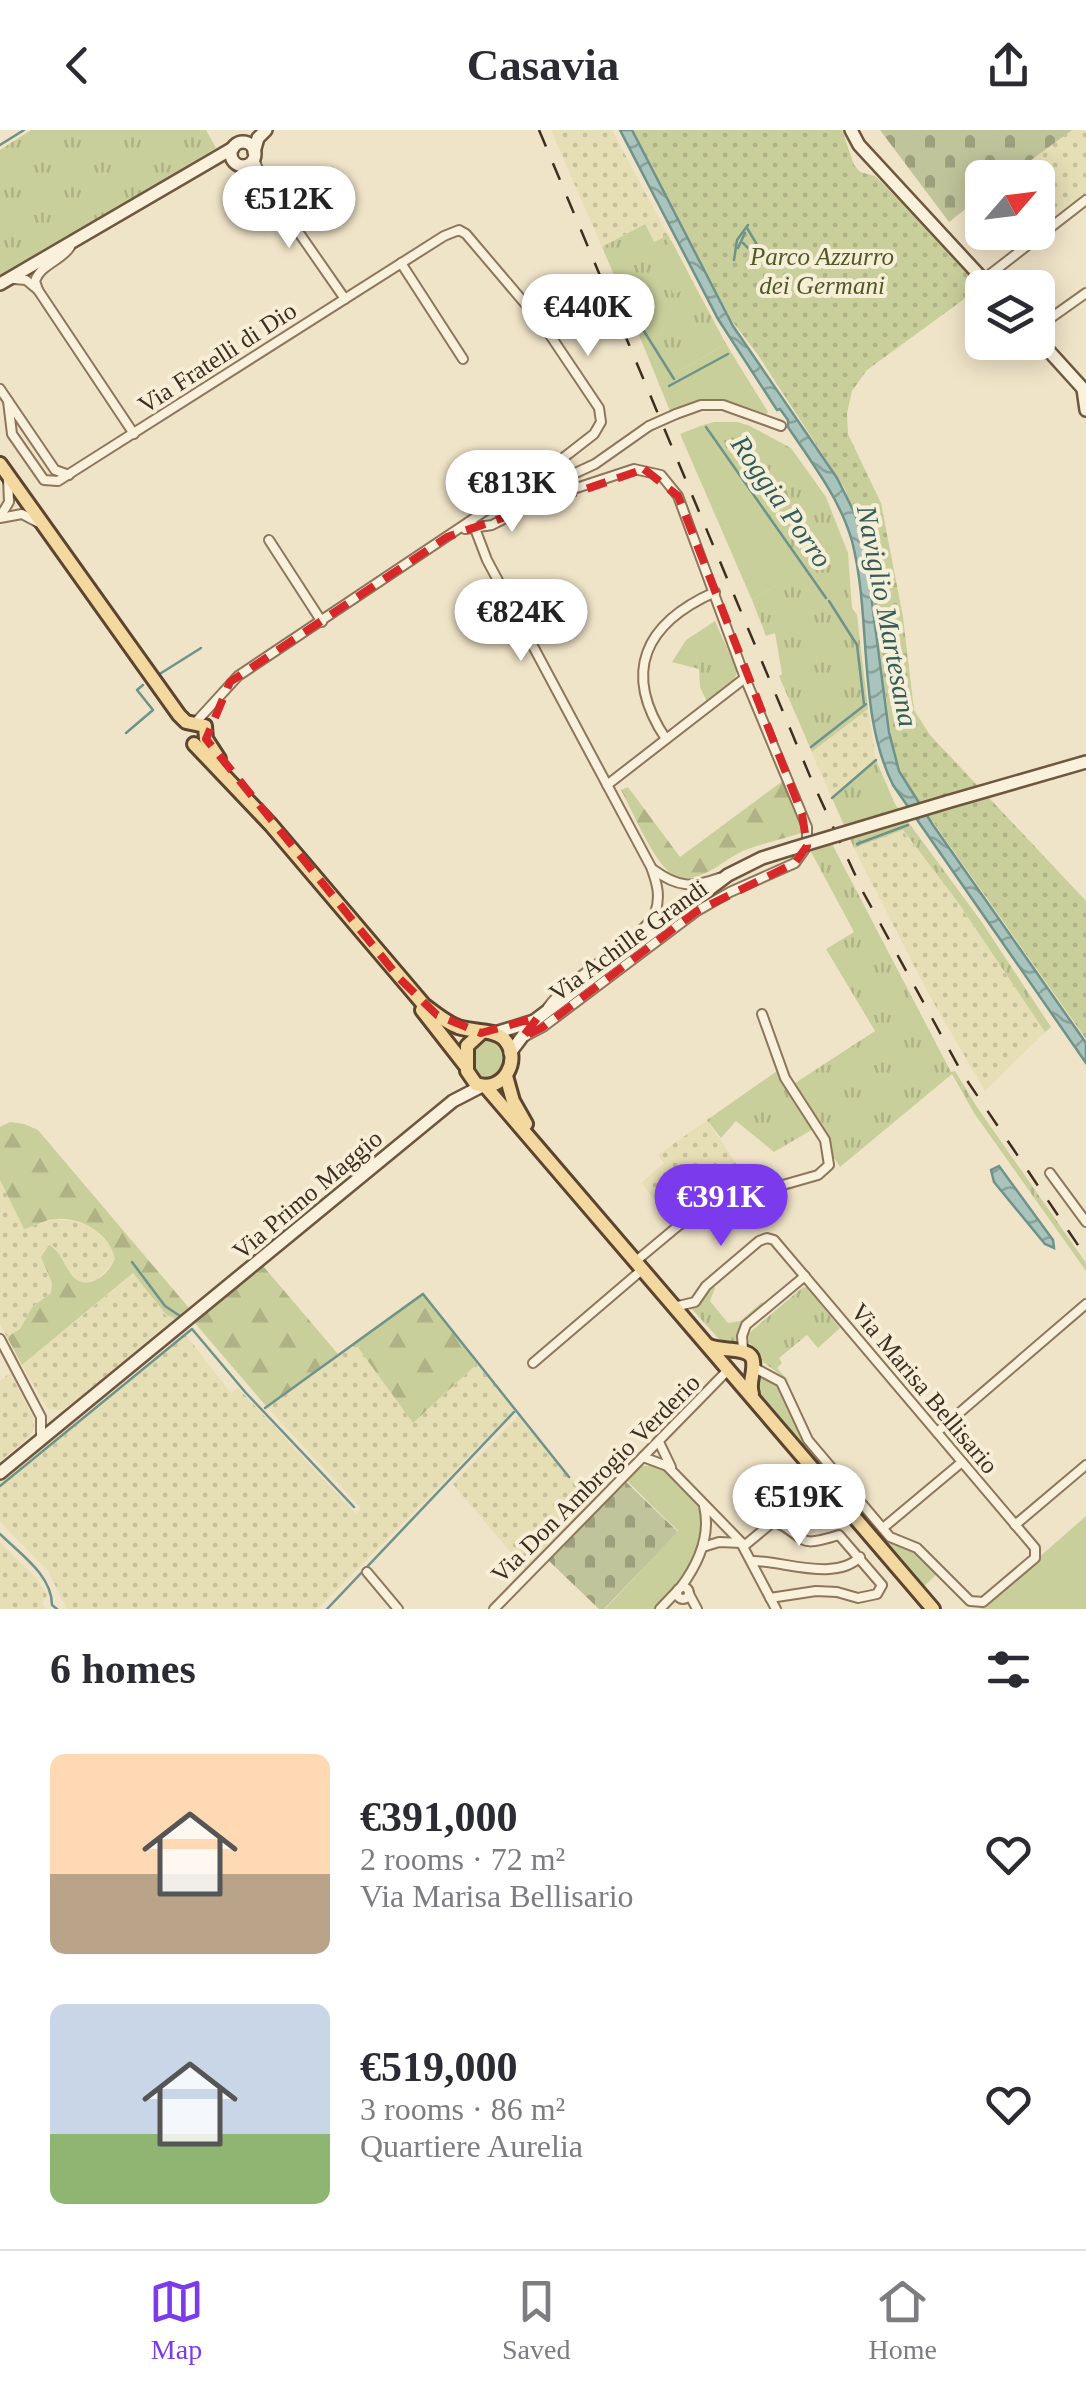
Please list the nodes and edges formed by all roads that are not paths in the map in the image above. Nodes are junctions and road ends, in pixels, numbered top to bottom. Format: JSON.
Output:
{"nodes":[{"id":1,"x":264,"y":130,"type":"edge"},
{"id":2,"x":852,"y":130,"type":"edge"},
{"id":3,"x":237,"y":145,"type":"junction"},
{"id":4,"x":247,"y":160,"type":"junction"},
{"id":5,"x":194,"y":170,"type":"junction"},
{"id":6,"x":1086,"y":200,"type":"edge"},
{"id":7,"x":73,"y":241,"type":"junction"},
{"id":8,"x":401,"y":263,"type":"junction"},
{"id":9,"x":976,"y":270,"type":"edge"},
{"id":10,"x":1003,"y":270,"type":"edge"},
{"id":11,"x":3,"y":282,"type":"edge"},
{"id":12,"x":38,"y":290,"type":"junction"},
{"id":13,"x":1086,"y":292,"type":"edge"},
{"id":14,"x":345,"y":299,"type":"junction"},
{"id":15,"x":1055,"y":315,"type":"edge"},
{"id":16,"x":463,"y":359,"type":"dead end"},
{"id":17,"x":1055,"y":359,"type":"edge"},
{"id":18,"x":0,"y":389,"type":"edge"},
{"id":19,"x":1085,"y":394,"type":"edge"},
{"id":20,"x":8,"y":401,"type":"junction"},
{"id":21,"x":1086,"y":410,"type":"edge"},
{"id":22,"x":781,"y":426,"type":"dead end"},
{"id":23,"x":26,"y":427,"type":"junction"},
{"id":24,"x":12,"y":434,"type":"junction"},
{"id":25,"x":134,"y":434,"type":"junction"},
{"id":26,"x":0,"y":452,"type":"edge"},
{"id":27,"x":4,"y":470,"type":"edge"},
{"id":28,"x":69,"y":475,"type":"junction"},
{"id":29,"x":518,"y":502,"type":"junction"},
{"id":30,"x":484,"y":513,"type":"junction"},
{"id":31,"x":0,"y":517,"type":"edge"},
{"id":32,"x":474,"y":524,"type":"junction"},
{"id":33,"x":490,"y":525,"type":"junction"},
{"id":34,"x":44,"y":528,"type":"junction"},
{"id":35,"x":270,"y":540,"type":"dead end"},
{"id":36,"x":56,"y":541,"type":"junction"},
{"id":37,"x":715,"y":592,"type":"junction"},
{"id":38,"x":322,"y":622,"type":"junction"},
{"id":39,"x":745,"y":678,"type":"junction"},
{"id":40,"x":218,"y":698,"type":"junction"},
{"id":41,"x":197,"y":733,"type":"junction"},
{"id":42,"x":666,"y":739,"type":"junction"},
{"id":43,"x":1086,"y":762,"type":"edge"},
{"id":44,"x":607,"y":785,"type":"junction"},
{"id":45,"x":651,"y":867,"type":"junction"},
{"id":46,"x":728,"y":875,"type":"junction"},
{"id":47,"x":400,"y":979,"type":"junction"},
{"id":48,"x":762,"y":1014,"type":"dead end"},
{"id":49,"x":539,"y":1018,"type":"junction"},
{"id":50,"x":488,"y":1034,"type":"junction"},
{"id":51,"x":522,"y":1038,"type":"junction"},
{"id":52,"x":510,"y":1053,"type":"junction"},
{"id":53,"x":467,"y":1068,"type":"junction"},
{"id":54,"x":506,"y":1076,"type":"junction"},
{"id":55,"x":484,"y":1086,"type":"junction"},
{"id":56,"x":453,"y":1101,"type":"junction"},
{"id":57,"x":540,"y":1146,"type":"junction"},
{"id":58,"x":1050,"y":1173,"type":"dead end"},
{"id":59,"x":1086,"y":1222,"type":"edge"},
{"id":60,"x":640,"y":1265,"type":"junction"},
{"id":61,"x":805,"y":1276,"type":"junction"},
{"id":62,"x":663,"y":1293,"type":"junction"},
{"id":63,"x":651,"y":1303,"type":"dead end"},
{"id":64,"x":1086,"y":1304,"type":"edge"},
{"id":65,"x":674,"y":1306,"type":"junction"},
{"id":66,"x":0,"y":1339,"type":"edge"},
{"id":67,"x":707,"y":1345,"type":"junction"},
{"id":68,"x":740,"y":1350,"type":"junction"},
{"id":69,"x":533,"y":1363,"type":"dead end"},
{"id":70,"x":752,"y":1369,"type":"junction"},
{"id":71,"x":729,"y":1372,"type":"junction"},
{"id":72,"x":752,"y":1397,"type":"junction"},
{"id":73,"x":38,"y":1410,"type":"junction"},
{"id":74,"x":72,"y":1414,"type":"junction"},
{"id":75,"x":937,"y":1432,"type":"junction"},
{"id":76,"x":40,"y":1441,"type":"junction"},
{"id":77,"x":659,"y":1442,"type":"junction"},
{"id":78,"x":644,"y":1458,"type":"junction"},
{"id":79,"x":962,"y":1462,"type":"junction"},
{"id":80,"x":1086,"y":1465,"type":"edge"},
{"id":81,"x":0,"y":1473,"type":"edge"},
{"id":82,"x":675,"y":1475,"type":"junction"},
{"id":83,"x":704,"y":1506,"type":"junction"},
{"id":84,"x":1015,"y":1525,"type":"junction"},
{"id":85,"x":882,"y":1528,"type":"junction"},
{"id":86,"x":743,"y":1545,"type":"junction"},
{"id":87,"x":702,"y":1547,"type":"junction"},
{"id":88,"x":860,"y":1557,"type":"junction"},
{"id":89,"x":753,"y":1561,"type":"junction"},
{"id":90,"x":366,"y":1572,"type":"dead end"},
{"id":91,"x":684,"y":1593,"type":"junction"},
{"id":92,"x":770,"y":1598,"type":"junction"},
{"id":93,"x":504,"y":1600,"type":"junction"},
{"id":94,"x":662,"y":1607,"type":"edge"},
{"id":95,"x":398,"y":1609,"type":"edge"},
{"id":96,"x":494,"y":1609,"type":"edge"},
{"id":97,"x":514,"y":1609,"type":"edge"},
{"id":98,"x":696,"y":1609,"type":"edge"},
{"id":99,"x":776,"y":1609,"type":"edge"},
{"id":100,"x":933,"y":1609,"type":"edge"}],
"edges":[{"from":1,"to":3,"type":"main road"},
{"from":1,"to":4,"type":"main road"},
{"from":2,"to":9,"type":"main road"},
{"from":3,"to":4,"type":"main road"},
{"from":3,"to":4,"type":"main road"},
{"from":3,"to":5,"type":"main road"},
{"from":4,"to":5,"type":"main road"},
{"from":4,"to":14,"type":"street"},
{"from":5,"to":7,"type":"main road"},
{"from":6,"to":10,"type":"street"},
{"from":7,"to":11,"type":"main road"},
{"from":7,"to":12,"type":"street"},
{"from":8,"to":14,"type":"street","name":"Via Fratelli di Dio"},
{"from":8,"to":16,"type":"street"},
{"from":8,"to":29,"type":"street","name":"Via Fratelli di Dio"},
{"from":11,"to":12,"type":"street"},
{"from":12,"to":25,"type":"street"},
{"from":13,"to":15,"type":"street"},
{"from":14,"to":25,"type":"street","name":"Via Fratelli di Dio"},
{"from":17,"to":19,"type":"main road"},
{"from":18,"to":20,"type":"street"},
{"from":19,"to":21,"type":"main road"},
{"from":20,"to":23,"type":"street"},
{"from":20,"to":24,"type":"street"},
{"from":22,"to":29,"type":"street","bridge":true},
{"from":23,"to":24,"type":"street"},
{"from":23,"to":28,"type":"street"},
{"from":24,"to":28,"type":"street"},
{"from":25,"to":28,"type":"street","name":"Via Fratelli di Dio"},
{"from":26,"to":36,"type":"main road"},
{"from":27,"to":31,"type":"street"},
{"from":27,"to":34,"type":"main road"},
{"from":29,"to":30,"type":"street"},
{"from":29,"to":33,"type":"street"},
{"from":29,"to":37,"type":"street"},
{"from":30,"to":32,"type":"street"},
{"from":30,"to":33,"type":"street"},
{"from":31,"to":34,"type":"street"},
{"from":32,"to":33,"type":"street"},
{"from":32,"to":38,"type":"street"},
{"from":32,"to":44,"type":"street"},
{"from":34,"to":36,"type":"main road"},
{"from":35,"to":38,"type":"street"},
{"from":36,"to":41,"type":"main road"},
{"from":37,"to":39,"type":"street"},
{"from":37,"to":42,"type":"street"},
{"from":38,"to":40,"type":"street"},
{"from":39,"to":42,"type":"street"},
{"from":39,"to":51,"type":"street","name":"Via Achille Grandi"},
{"from":40,"to":41,"type":"street"},
{"from":40,"to":41,"type":"street"},
{"from":41,"to":47,"type":"main road"},
{"from":42,"to":44,"type":"street"},
{"from":43,"to":46,"type":"main road","bridge":true},
{"from":44,"to":45,"type":"street"},
{"from":45,"to":46,"type":"street"},
{"from":45,"to":49,"type":"street"},
{"from":46,"to":49,"type":"main road"},
{"from":47,"to":50,"type":"main road"},
{"from":47,"to":53,"type":"main road"},
{"from":48,"to":60,"type":"street"},
{"from":49,"to":50,"type":"main road"},
{"from":49,"to":51,"type":"main road"},
{"from":50,"to":52,"type":"main road"},
{"from":50,"to":53,"type":"main road"},
{"from":51,"to":52,"type":"main road"},
{"from":52,"to":54,"type":"main road"},
{"from":53,"to":55,"type":"main road"},
{"from":53,"to":56,"type":"main road","name":"Via Primo Maggio"},
{"from":54,"to":55,"type":"main road"},
{"from":54,"to":57,"type":"main road"},
{"from":55,"to":56,"type":"main road","name":"Via Primo Maggio"},
{"from":55,"to":57,"type":"main road"},
{"from":56,"to":74,"type":"main road","name":"Via Primo Maggio"},
{"from":57,"to":60,"type":"main road"},
{"from":58,"to":59,"type":"street"},
{"from":60,"to":62,"type":"main road"},
{"from":60,"to":69,"type":"street"},
{"from":61,"to":65,"type":"street","name":"Via Marisa Bellisario"},
{"from":61,"to":68,"type":"street"},
{"from":61,"to":75,"type":"street","name":"Via Marisa Bellisario"},
{"from":62,"to":63,"type":"street"},
{"from":62,"to":65,"type":"main road"},
{"from":64,"to":75,"type":"street"},
{"from":65,"to":67,"type":"main road"},
{"from":66,"to":73,"type":"street"},
{"from":67,"to":68,"type":"main road"},
{"from":67,"to":71,"type":"main road"},
{"from":68,"to":70,"type":"main road"},
{"from":68,"to":71,"type":"main road"},
{"from":70,"to":71,"type":"main road"},
{"from":70,"to":72,"type":"main road"},
{"from":70,"to":85,"type":"street"},
{"from":71,"to":72,"type":"main road"},
{"from":71,"to":77,"type":"street","name":"Via Don Ambrogio Verderio"},
{"from":72,"to":100,"type":"main road"},
{"from":73,"to":74,"type":"street"},
{"from":73,"to":76,"type":"street"},
{"from":74,"to":76,"type":"main road","name":"Via Primo Maggio"},
{"from":75,"to":79,"type":"street","name":"Via Marisa Bellisario"},
{"from":76,"to":81,"type":"main road","name":"Via Primo Maggio"},
{"from":77,"to":78,"type":"street","name":"Via Don Ambrogio Verderio"},
{"from":77,"to":82,"type":"street"},
{"from":78,"to":82,"type":"street"},
{"from":78,"to":93,"type":"street","name":"Via Don Ambrogio Verderio"},
{"from":79,"to":84,"type":"street","name":"Via Marisa Bellisario"},
{"from":79,"to":85,"type":"street"},
{"from":80,"to":84,"type":"street"},
{"from":82,"to":83,"type":"street"},
{"from":83,"to":86,"type":"street"},
{"from":83,"to":87,"type":"street"},
{"from":84,"to":85,"type":"street"},
{"from":86,"to":87,"type":"street"},
{"from":86,"to":88,"type":"street"},
{"from":86,"to":89,"type":"street"},
{"from":87,"to":91,"type":"street"},
{"from":88,"to":89,"type":"street"},
{"from":88,"to":92,"type":"street"},
{"from":89,"to":92,"type":"street"},
{"from":90,"to":95,"type":"street"},
{"from":91,"to":94,"type":"street"},
{"from":91,"to":98,"type":"street"},
{"from":92,"to":99,"type":"street"},
{"from":93,"to":96,"type":"street","name":"Via Don Ambrogio Verderio"},
{"from":93,"to":97,"type":"street"}]}
